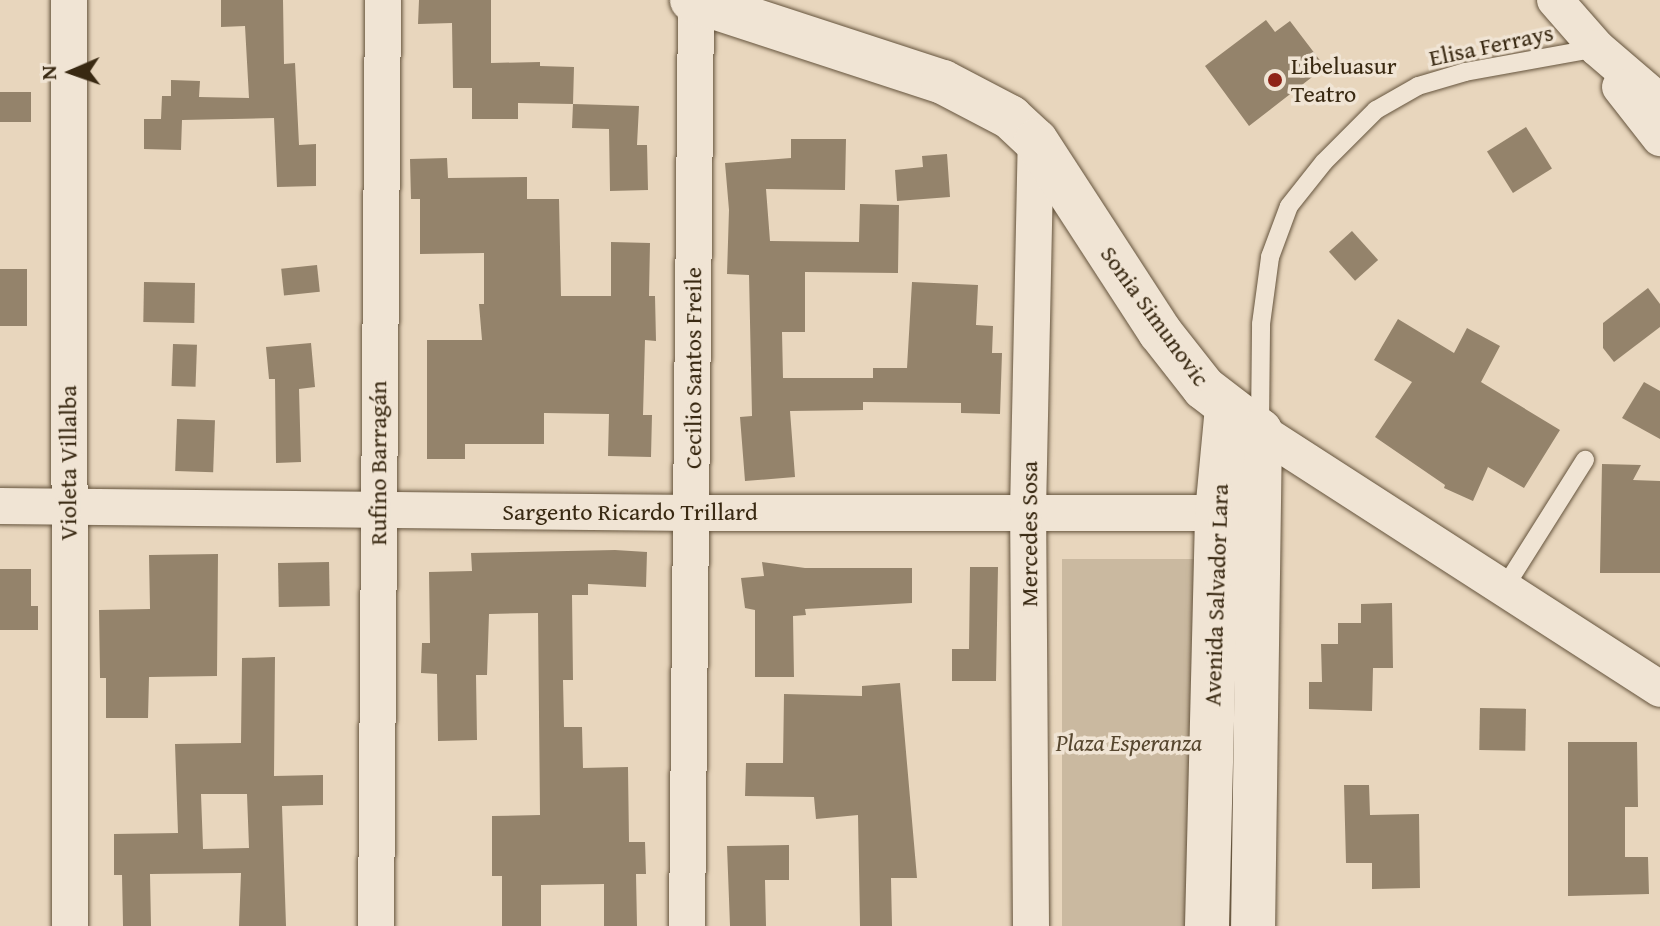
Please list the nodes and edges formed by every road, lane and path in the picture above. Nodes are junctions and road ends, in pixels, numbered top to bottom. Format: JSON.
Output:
{"nodes":[{"id":1,"x":69,"y":0,"type":"edge"},
{"id":2,"x":383,"y":0,"type":"edge"},
{"id":3,"x":1555,"y":0,"type":"edge"},
{"id":4,"x":694,"y":1,"type":"edge"},
{"id":5,"x":1597,"y":48,"type":"junction"},
{"id":6,"x":1660,"y":102,"type":"edge"},
{"id":7,"x":1660,"y":138,"type":"edge"},
{"id":8,"x":1036,"y":141,"type":"junction"},
{"id":9,"x":1244,"y":419,"type":"junction"},
{"id":10,"x":1585,"y":460,"type":"dead end"},
{"id":11,"x":0,"y":506,"type":"edge"},
{"id":12,"x":67,"y":506,"type":"junction"},
{"id":13,"x":378,"y":511,"type":"junction"},
{"id":14,"x":1028,"y":512,"type":"junction"},
{"id":15,"x":693,"y":513,"type":"junction"},
{"id":16,"x":1217,"y":513,"type":"junction"},
{"id":17,"x":1259,"y":520,"type":"junction"},
{"id":18,"x":1503,"y":590,"type":"junction"},
{"id":19,"x":1660,"y":689,"type":"edge"},
{"id":20,"x":70,"y":926,"type":"edge"},
{"id":21,"x":376,"y":926,"type":"edge"},
{"id":22,"x":687,"y":926,"type":"edge"},
{"id":23,"x":1031,"y":926,"type":"edge"},
{"id":24,"x":1207,"y":926,"type":"edge"},
{"id":25,"x":1253,"y":926,"type":"edge"}],
"edges":[{"from":1,"to":12,"type":"street","name":"Violeta Villalba"},
{"from":2,"to":13,"type":"street","name":"Rufino Barragán"},
{"from":3,"to":5,"type":"street"},
{"from":4,"to":8,"type":"street","name":"Sonia Simunovic"},
{"from":4,"to":15,"type":"street","name":"Cecilio Santos Freile"},
{"from":5,"to":6,"type":"street"},
{"from":5,"to":7,"type":"street"},
{"from":5,"to":9,"type":"lane","name":"Elisa Ferrays"},
{"from":8,"to":9,"type":"street","name":"Sonia Simunovic"},
{"from":8,"to":14,"type":"street","name":"Mercedes Sosa"},
{"from":9,"to":16,"type":"street","name":"Avenida Salvador Lara"},
{"from":9,"to":17,"type":"street","name":"Avenida Salvador Lara"},
{"from":9,"to":18,"type":"street","name":"Sonia Simunovic"},
{"from":10,"to":18,"type":"lane"},
{"from":11,"to":12,"type":"street","name":"Sargento Ricardo Trillard"},
{"from":12,"to":13,"type":"street","name":"Sargento Ricardo Trillard"},
{"from":12,"to":20,"type":"street","name":"Violeta Villalba"},
{"from":13,"to":15,"type":"street","name":"Sargento Ricardo Trillard"},
{"from":13,"to":21,"type":"street","name":"Rufino Barragán"},
{"from":14,"to":15,"type":"street","name":"Sargento Ricardo Trillard"},
{"from":14,"to":16,"type":"street","name":"Sargento Ricardo Trillard"},
{"from":14,"to":23,"type":"street","name":"Mercedes Sosa"},
{"from":15,"to":22,"type":"street","name":"Cecilio Santos Freile"},
{"from":16,"to":17,"type":"street","name":"Sargento Ricardo Trillard"},
{"from":16,"to":24,"type":"street","name":"Avenida Salvador Lara"},
{"from":17,"to":25,"type":"street","name":"Avenida Salvador Lara"},
{"from":18,"to":19,"type":"street","name":"Sonia Simunovic"}]}
